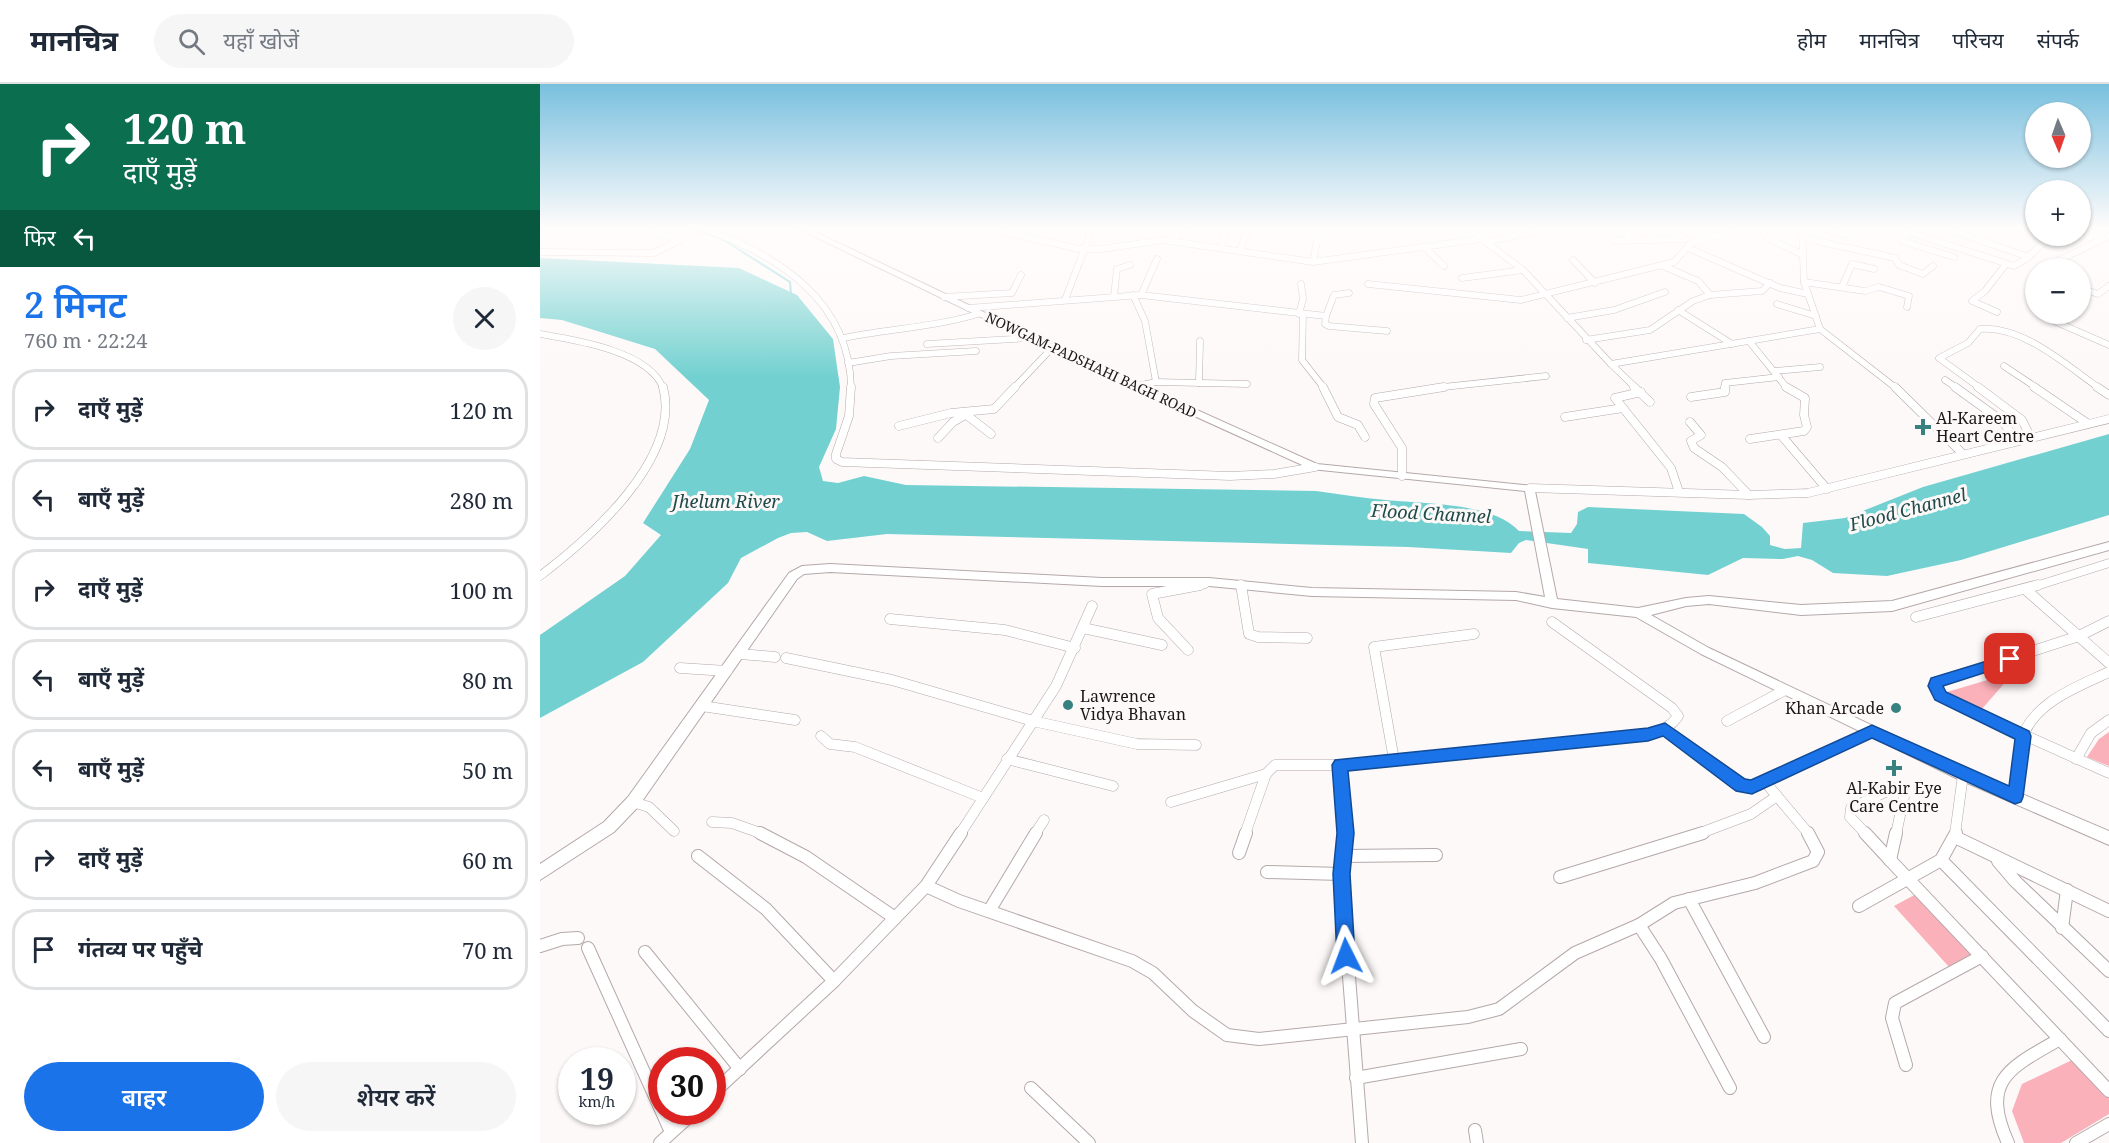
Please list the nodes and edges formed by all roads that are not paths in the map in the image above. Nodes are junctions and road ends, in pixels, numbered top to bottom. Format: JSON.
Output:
{"nodes":[{"id":1,"x":795,"y":278,"type":"edge"},
{"id":2,"x":905,"y":278,"type":"edge"},
{"id":3,"x":1020,"y":278,"type":"edge"},
{"id":4,"x":1074,"y":278,"type":"edge"},
{"id":5,"x":1117,"y":278,"type":"edge"},
{"id":6,"x":1148,"y":278,"type":"edge"},
{"id":7,"x":1531,"y":278,"type":"edge"},
{"id":8,"x":1591,"y":278,"type":"edge"},
{"id":9,"x":1613,"y":278,"type":"edge"},
{"id":10,"x":1692,"y":278,"type":"edge"},
{"id":11,"x":1759,"y":278,"type":"edge"},
{"id":12,"x":1804,"y":278,"type":"edge"},
{"id":13,"x":1846,"y":278,"type":"edge"},
{"id":14,"x":1992,"y":278,"type":"edge"},
{"id":15,"x":1804,"y":282,"type":"junction"},
{"id":16,"x":1595,"y":283,"type":"junction"},
{"id":17,"x":1301,"y":284,"type":"dead end"},
{"id":18,"x":1368,"y":284,"type":"dead end"},
{"id":19,"x":1770,"y":284,"type":"junction"},
{"id":20,"x":2109,"y":286,"type":"edge"},
{"id":21,"x":1842,"y":287,"type":"junction"},
{"id":22,"x":1665,"y":292,"type":"dead end"},
{"id":23,"x":2091,"y":292,"type":"edge"},
{"id":24,"x":1349,"y":293,"type":"dead end"},
{"id":25,"x":1547,"y":294,"type":"junction"},
{"id":26,"x":1808,"y":294,"type":"junction"},
{"id":27,"x":1133,"y":295,"type":"junction"},
{"id":28,"x":1141,"y":295,"type":"junction"},
{"id":29,"x":1710,"y":295,"type":"junction"},
{"id":30,"x":1114,"y":296,"type":"junction"},
{"id":31,"x":944,"y":297,"type":"junction"},
{"id":32,"x":1065,"y":300,"type":"junction"},
{"id":33,"x":1777,"y":304,"type":"dead end"},
{"id":34,"x":1907,"y":307,"type":"dead end"},
{"id":35,"x":968,"y":308,"type":"junction"},
{"id":36,"x":1678,"y":310,"type":"junction"},
{"id":37,"x":1997,"y":312,"type":"dead end"},
{"id":38,"x":978,"y":314,"type":"junction"},
{"id":39,"x":1301,"y":314,"type":"junction"},
{"id":40,"x":1326,"y":316,"type":"junction"},
{"id":41,"x":1816,"y":316,"type":"junction"},
{"id":42,"x":1567,"y":318,"type":"junction"},
{"id":43,"x":2061,"y":324,"type":"edge"},
{"id":44,"x":1820,"y":329,"type":"junction"},
{"id":45,"x":1387,"y":331,"type":"dead end"},
{"id":46,"x":540,"y":334,"type":"edge"},
{"id":47,"x":844,"y":338,"type":"junction"},
{"id":48,"x":1031,"y":338,"type":"junction"},
{"id":49,"x":1586,"y":340,"type":"junction"},
{"id":50,"x":1200,"y":341,"type":"dead end"},
{"id":51,"x":1749,"y":341,"type":"junction"},
{"id":52,"x":927,"y":344,"type":"dead end"},
{"id":53,"x":1732,"y":344,"type":"junction"},
{"id":54,"x":2109,"y":345,"type":"edge"},
{"id":55,"x":1052,"y":348,"type":"junction"},
{"id":56,"x":976,"y":351,"type":"dead end"},
{"id":57,"x":848,"y":363,"type":"junction"},
{"id":58,"x":1611,"y":364,"type":"junction"},
{"id":59,"x":2004,"y":366,"type":"dead end"},
{"id":60,"x":1820,"y":367,"type":"dead end"},
{"id":61,"x":1777,"y":374,"type":"junction"},
{"id":62,"x":1546,"y":376,"type":"dead end"},
{"id":63,"x":1945,"y":380,"type":"dead end"},
{"id":64,"x":1156,"y":382,"type":"junction"},
{"id":65,"x":1199,"y":383,"type":"junction"},
{"id":66,"x":1247,"y":384,"type":"dead end"},
{"id":67,"x":1137,"y":386,"type":"junction"},
{"id":68,"x":1641,"y":392,"type":"junction"},
{"id":69,"x":2109,"y":395,"type":"edge"},
{"id":70,"x":1691,"y":397,"type":"dead end"},
{"id":71,"x":1650,"y":402,"type":"dead end"},
{"id":72,"x":1623,"y":408,"type":"junction"},
{"id":73,"x":964,"y":414,"type":"junction"},
{"id":74,"x":1565,"y":417,"type":"dead end"},
{"id":75,"x":2109,"y":419,"type":"edge"},
{"id":76,"x":1690,"y":422,"type":"dead end"},
{"id":77,"x":2087,"y":423,"type":"junction"},
{"id":78,"x":900,"y":426,"type":"dead end"},
{"id":79,"x":991,"y":434,"type":"dead end"},
{"id":80,"x":1781,"y":435,"type":"junction"},
{"id":81,"x":1365,"y":437,"type":"dead end"},
{"id":82,"x":938,"y":438,"type":"dead end"},
{"id":83,"x":2031,"y":438,"type":"junction"},
{"id":84,"x":1750,"y":439,"type":"dead end"},
{"id":85,"x":2017,"y":441,"type":"junction"},
{"id":86,"x":1962,"y":453,"type":"junction"},
{"id":87,"x":1315,"y":466,"type":"junction"},
{"id":88,"x":1402,"y":476,"type":"junction"},
{"id":89,"x":1827,"y":489,"type":"junction"},
{"id":90,"x":1531,"y":492,"type":"junction"},
{"id":91,"x":1678,"y":492,"type":"junction"},
{"id":92,"x":1749,"y":495,"type":"junction"},
{"id":93,"x":2109,"y":546,"type":"edge"},
{"id":94,"x":2109,"y":563,"type":"edge"},
{"id":95,"x":540,"y":576,"type":"edge"},
{"id":96,"x":1210,"y":582,"type":"junction"},
{"id":97,"x":1241,"y":585,"type":"junction"},
{"id":98,"x":2025,"y":589,"type":"junction"},
{"id":99,"x":1551,"y":597,"type":"junction"},
{"id":100,"x":1092,"y":606,"type":"dead end"},
{"id":101,"x":1638,"y":613,"type":"junction"},
{"id":102,"x":1916,"y":617,"type":"dead end"},
{"id":103,"x":890,"y":619,"type":"dead end"},
{"id":104,"x":2109,"y":621,"type":"edge"},
{"id":105,"x":1552,"y":622,"type":"dead end"},
{"id":106,"x":1083,"y":628,"type":"junction"},
{"id":107,"x":1474,"y":634,"type":"dead end"},
{"id":108,"x":2079,"y":636,"type":"junction"},
{"id":109,"x":1306,"y":638,"type":"dead end"},
{"id":110,"x":1162,"y":645,"type":"dead end"},
{"id":111,"x":1075,"y":648,"type":"junction"},
{"id":112,"x":1188,"y":650,"type":"dead end"},
{"id":113,"x":740,"y":654,"type":"junction"},
{"id":114,"x":775,"y":657,"type":"dead end"},
{"id":115,"x":786,"y":658,"type":"dead end"},
{"id":116,"x":2109,"y":663,"type":"edge"},
{"id":117,"x":680,"y":668,"type":"dead end"},
{"id":118,"x":728,"y":670,"type":"junction"},
{"id":119,"x":2109,"y":672,"type":"edge"},
{"id":120,"x":1785,"y":690,"type":"junction"},
{"id":121,"x":702,"y":706,"type":"junction"},
{"id":122,"x":795,"y":720,"type":"dead end"},
{"id":123,"x":2109,"y":720,"type":"edge"},
{"id":124,"x":1033,"y":721,"type":"junction"},
{"id":125,"x":1727,"y":721,"type":"dead end"},
{"id":126,"x":1665,"y":729,"type":"junction"},
{"id":127,"x":1872,"y":731,"type":"junction"},
{"id":128,"x":820,"y":736,"type":"dead end"},
{"id":129,"x":2023,"y":736,"type":"junction"},
{"id":130,"x":1196,"y":745,"type":"dead end"},
{"id":131,"x":1007,"y":759,"type":"junction"},
{"id":132,"x":2076,"y":759,"type":"junction"},
{"id":133,"x":1394,"y":760,"type":"junction"},
{"id":134,"x":1340,"y":765,"type":"junction"},
{"id":135,"x":2109,"y":773,"type":"edge"},
{"id":136,"x":1266,"y":774,"type":"junction"},
{"id":137,"x":1963,"y":775,"type":"junction"},
{"id":138,"x":1766,"y":783,"type":"junction"},
{"id":139,"x":1113,"y":786,"type":"dead end"},
{"id":140,"x":1777,"y":796,"type":"junction"},
{"id":141,"x":2015,"y":797,"type":"junction"},
{"id":142,"x":983,"y":798,"type":"junction"},
{"id":143,"x":633,"y":802,"type":"junction"},
{"id":144,"x":1171,"y":802,"type":"dead end"},
{"id":145,"x":1044,"y":820,"type":"dead end"},
{"id":146,"x":712,"y":822,"type":"dead end"},
{"id":147,"x":674,"y":831,"type":"dead end"},
{"id":148,"x":1955,"y":837,"type":"junction"},
{"id":149,"x":2109,"y":838,"type":"edge"},
{"id":150,"x":1239,"y":853,"type":"dead end"},
{"id":151,"x":1436,"y":855,"type":"dead end"},
{"id":152,"x":698,"y":856,"type":"dead end"},
{"id":153,"x":1344,"y":856,"type":"junction"},
{"id":154,"x":1997,"y":859,"type":"junction"},
{"id":155,"x":1941,"y":860,"type":"junction"},
{"id":156,"x":1890,"y":862,"type":"junction"},
{"id":157,"x":1267,"y":872,"type":"dead end"},
{"id":158,"x":540,"y":873,"type":"edge"},
{"id":159,"x":1341,"y":874,"type":"junction"},
{"id":160,"x":1560,"y":877,"type":"dead end"},
{"id":161,"x":1910,"y":880,"type":"junction"},
{"id":162,"x":926,"y":886,"type":"junction"},
{"id":163,"x":2067,"y":890,"type":"junction"},
{"id":164,"x":1689,"y":899,"type":"junction"},
{"id":165,"x":1859,"y":906,"type":"dead end"},
{"id":166,"x":2109,"y":910,"type":"edge"},
{"id":167,"x":989,"y":911,"type":"junction"},
{"id":168,"x":895,"y":918,"type":"junction"},
{"id":169,"x":1639,"y":925,"type":"junction"},
{"id":170,"x":2062,"y":928,"type":"junction"},
{"id":171,"x":578,"y":938,"type":"dead end"},
{"id":172,"x":540,"y":946,"type":"edge"},
{"id":173,"x":588,"y":948,"type":"dead end"},
{"id":174,"x":645,"y":952,"type":"dead end"},
{"id":175,"x":1982,"y":956,"type":"junction"},
{"id":176,"x":2109,"y":971,"type":"edge"},
{"id":177,"x":834,"y":981,"type":"junction"},
{"id":178,"x":1352,"y":1031,"type":"junction"},
{"id":179,"x":2109,"y":1031,"type":"edge"},
{"id":180,"x":1764,"y":1037,"type":"dead end"},
{"id":181,"x":2060,"y":1039,"type":"junction"},
{"id":182,"x":1521,"y":1049,"type":"dead end"},
{"id":183,"x":1906,"y":1065,"type":"dead end"},
{"id":184,"x":740,"y":1069,"type":"junction"},
{"id":185,"x":1356,"y":1078,"type":"junction"},
{"id":186,"x":726,"y":1082,"type":"edge"},
{"id":187,"x":1032,"y":1088,"type":"dead end"},
{"id":188,"x":1730,"y":1088,"type":"dead end"},
{"id":189,"x":2109,"y":1091,"type":"edge"},
{"id":190,"x":2109,"y":1124,"type":"edge"},
{"id":191,"x":679,"y":1125,"type":"edge"},
{"id":192,"x":671,"y":1132,"type":"junction"},
{"id":193,"x":660,"y":1143,"type":"edge"},
{"id":194,"x":1089,"y":1143,"type":"edge"},
{"id":195,"x":1362,"y":1143,"type":"edge"},
{"id":196,"x":2008,"y":1143,"type":"edge"},
{"id":197,"x":2076,"y":1143,"type":"edge"}],
"edges":[{"from":1,"to":47,"type":"street"},
{"from":2,"to":31,"type":"main road","name":"NOWGAM-PADSHAHI BAGH ROAD"},
{"from":3,"to":31,"type":"street"},
{"from":4,"to":32,"type":"street"},
{"from":5,"to":30,"type":"street"},
{"from":6,"to":28,"type":"street"},
{"from":7,"to":25,"type":"street"},
{"from":8,"to":16,"type":"street"},
{"from":9,"to":16,"type":"street"},
{"from":10,"to":29,"type":"street"},
{"from":11,"to":19,"type":"street"},
{"from":12,"to":15,"type":"street"},
{"from":13,"to":21,"type":"street"},
{"from":14,"to":37,"type":"street"},
{"from":15,"to":21,"type":"street"},
{"from":15,"to":26,"type":"street"},
{"from":16,"to":25,"type":"street"},
{"from":17,"to":39,"type":"street"},
{"from":18,"to":25,"type":"street"},
{"from":19,"to":26,"type":"street"},
{"from":19,"to":29,"type":"street"},
{"from":20,"to":23,"type":"street"},
{"from":21,"to":34,"type":"street"},
{"from":22,"to":42,"type":"street"},
{"from":24,"to":40,"type":"street"},
{"from":25,"to":42,"type":"street"},
{"from":26,"to":41,"type":"street"},
{"from":27,"to":28,"type":"street"},
{"from":27,"to":30,"type":"street"},
{"from":27,"to":64,"type":"street"},
{"from":28,"to":39,"type":"street"},
{"from":29,"to":36,"type":"street"},
{"from":30,"to":32,"type":"street"},
{"from":31,"to":35,"type":"main road","name":"NOWGAM-PADSHAHI BAGH ROAD"},
{"from":32,"to":35,"type":"street"},
{"from":33,"to":41,"type":"street"},
{"from":35,"to":38,"type":"main road","name":"NOWGAM-PADSHAHI BAGH ROAD"},
{"from":36,"to":49,"type":"street"},
{"from":36,"to":53,"type":"street"},
{"from":38,"to":47,"type":"street"},
{"from":38,"to":48,"type":"main road","name":"NOWGAM-PADSHAHI BAGH ROAD"},
{"from":39,"to":40,"type":"street"},
{"from":39,"to":81,"type":"street"},
{"from":40,"to":45,"type":"street"},
{"from":41,"to":44,"type":"street"},
{"from":42,"to":49,"type":"street"},
{"from":43,"to":54,"type":"street"},
{"from":44,"to":51,"type":"street"},
{"from":44,"to":86,"type":"street"},
{"from":46,"to":95,"type":"street"},
{"from":47,"to":57,"type":"street"},
{"from":48,"to":52,"type":"street"},
{"from":48,"to":55,"type":"main road","name":"NOWGAM-PADSHAHI BAGH ROAD"},
{"from":49,"to":58,"type":"street"},
{"from":50,"to":65,"type":"street"},
{"from":51,"to":53,"type":"street"},
{"from":51,"to":61,"type":"street"},
{"from":53,"to":58,"type":"street"},
{"from":55,"to":67,"type":"main road","name":"NOWGAM-PADSHAHI BAGH ROAD"},
{"from":55,"to":73,"type":"street"},
{"from":56,"to":57,"type":"street"},
{"from":57,"to":87,"type":"street"},
{"from":58,"to":68,"type":"street"},
{"from":59,"to":77,"type":"street"},
{"from":60,"to":61,"type":"street"},
{"from":61,"to":70,"type":"street"},
{"from":61,"to":80,"type":"street"},
{"from":62,"to":88,"type":"street"},
{"from":63,"to":85,"type":"street"},
{"from":64,"to":65,"type":"street"},
{"from":64,"to":67,"type":"street"},
{"from":65,"to":66,"type":"street"},
{"from":67,"to":87,"type":"main road","name":"NOWGAM-PADSHAHI BAGH ROAD"},
{"from":68,"to":71,"type":"street"},
{"from":68,"to":72,"type":"street"},
{"from":69,"to":83,"type":"street"},
{"from":72,"to":74,"type":"street"},
{"from":72,"to":91,"type":"street"},
{"from":73,"to":78,"type":"street"},
{"from":73,"to":79,"type":"street"},
{"from":73,"to":82,"type":"street"},
{"from":75,"to":77,"type":"street"},
{"from":76,"to":92,"type":"street"},
{"from":77,"to":83,"type":"street"},
{"from":80,"to":84,"type":"street"},
{"from":80,"to":89,"type":"street"},
{"from":83,"to":85,"type":"street"},
{"from":85,"to":86,"type":"street"},
{"from":86,"to":89,"type":"street"},
{"from":87,"to":88,"type":"main road","name":"NOWGAM-PADSHAHI BAGH ROAD"},
{"from":88,"to":90,"type":"main road","name":"NOWGAM-PADSHAHI BAGH ROAD"},
{"from":89,"to":92,"type":"street"},
{"from":90,"to":91,"type":"street"},
{"from":90,"to":99,"type":"main road"},
{"from":91,"to":92,"type":"street"},
{"from":93,"to":101,"type":"main road"},
{"from":94,"to":98,"type":"street"},
{"from":96,"to":97,"type":"main road"},
{"from":96,"to":112,"type":"street"},
{"from":96,"to":113,"type":"main road"},
{"from":97,"to":99,"type":"main road"},
{"from":97,"to":109,"type":"street"},
{"from":98,"to":102,"type":"street"},
{"from":98,"to":108,"type":"street"},
{"from":99,"to":101,"type":"main road"},
{"from":100,"to":106,"type":"street"},
{"from":101,"to":120,"type":"main road"},
{"from":103,"to":111,"type":"street"},
{"from":104,"to":108,"type":"street"},
{"from":105,"to":126,"type":"street"},
{"from":106,"to":110,"type":"street"},
{"from":106,"to":111,"type":"street"},
{"from":107,"to":133,"type":"street"},
{"from":108,"to":116,"type":"street"},
{"from":108,"to":129,"type":"street"},
{"from":111,"to":124,"type":"street"},
{"from":113,"to":114,"type":"street"},
{"from":113,"to":118,"type":"main road"},
{"from":115,"to":124,"type":"street"},
{"from":117,"to":118,"type":"street"},
{"from":118,"to":121,"type":"main road"},
{"from":119,"to":129,"type":"street"},
{"from":120,"to":125,"type":"street"},
{"from":120,"to":127,"type":"main road"},
{"from":121,"to":122,"type":"street"},
{"from":121,"to":143,"type":"main road"},
{"from":123,"to":132,"type":"street"},
{"from":124,"to":130,"type":"street"},
{"from":124,"to":131,"type":"street"},
{"from":126,"to":133,"type":"street"},
{"from":126,"to":138,"type":"street"},
{"from":127,"to":137,"type":"main road"},
{"from":127,"to":138,"type":"street"},
{"from":128,"to":142,"type":"street"},
{"from":129,"to":132,"type":"street"},
{"from":129,"to":141,"type":"street"},
{"from":131,"to":139,"type":"street"},
{"from":131,"to":142,"type":"street"},
{"from":132,"to":135,"type":"street"},
{"from":133,"to":134,"type":"street"},
{"from":134,"to":136,"type":"street"},
{"from":134,"to":153,"type":"street"},
{"from":136,"to":144,"type":"street"},
{"from":136,"to":150,"type":"street"},
{"from":137,"to":141,"type":"main road"},
{"from":137,"to":148,"type":"street"},
{"from":138,"to":140,"type":"street"},
{"from":140,"to":160,"type":"street"},
{"from":140,"to":164,"type":"street"},
{"from":141,"to":149,"type":"main road"},
{"from":142,"to":162,"type":"street"},
{"from":143,"to":147,"type":"street"},
{"from":143,"to":158,"type":"main road"},
{"from":145,"to":167,"type":"street"},
{"from":146,"to":168,"type":"street"},
{"from":148,"to":154,"type":"street"},
{"from":148,"to":155,"type":"street"},
{"from":151,"to":153,"type":"street"},
{"from":152,"to":177,"type":"street"},
{"from":153,"to":159,"type":"street"},
{"from":154,"to":163,"type":"street"},
{"from":154,"to":170,"type":"street"},
{"from":155,"to":161,"type":"street"},
{"from":155,"to":179,"type":"street"},
{"from":156,"to":156,"type":"street"},
{"from":156,"to":161,"type":"street"},
{"from":157,"to":159,"type":"street"},
{"from":159,"to":178,"type":"street"},
{"from":161,"to":165,"type":"street"},
{"from":161,"to":175,"type":"street"},
{"from":162,"to":167,"type":"street"},
{"from":162,"to":168,"type":"street"},
{"from":163,"to":166,"type":"street"},
{"from":163,"to":170,"type":"street"},
{"from":164,"to":169,"type":"street"},
{"from":164,"to":180,"type":"street"},
{"from":167,"to":178,"type":"street"},
{"from":168,"to":177,"type":"street"},
{"from":169,"to":178,"type":"street"},
{"from":169,"to":188,"type":"street"},
{"from":170,"to":176,"type":"street"},
{"from":171,"to":172,"type":"street"},
{"from":173,"to":192,"type":"street"},
{"from":174,"to":184,"type":"street"},
{"from":175,"to":181,"type":"street"},
{"from":175,"to":183,"type":"street"},
{"from":177,"to":184,"type":"street"},
{"from":178,"to":185,"type":"street"},
{"from":181,"to":189,"type":"street"},
{"from":181,"to":196,"type":"street"},
{"from":182,"to":185,"type":"street"},
{"from":184,"to":186,"type":"street"},
{"from":185,"to":195,"type":"street"},
{"from":187,"to":194,"type":"street"},
{"from":190,"to":197,"type":"street"},
{"from":191,"to":192,"type":"street"},
{"from":192,"to":193,"type":"street"}]}
